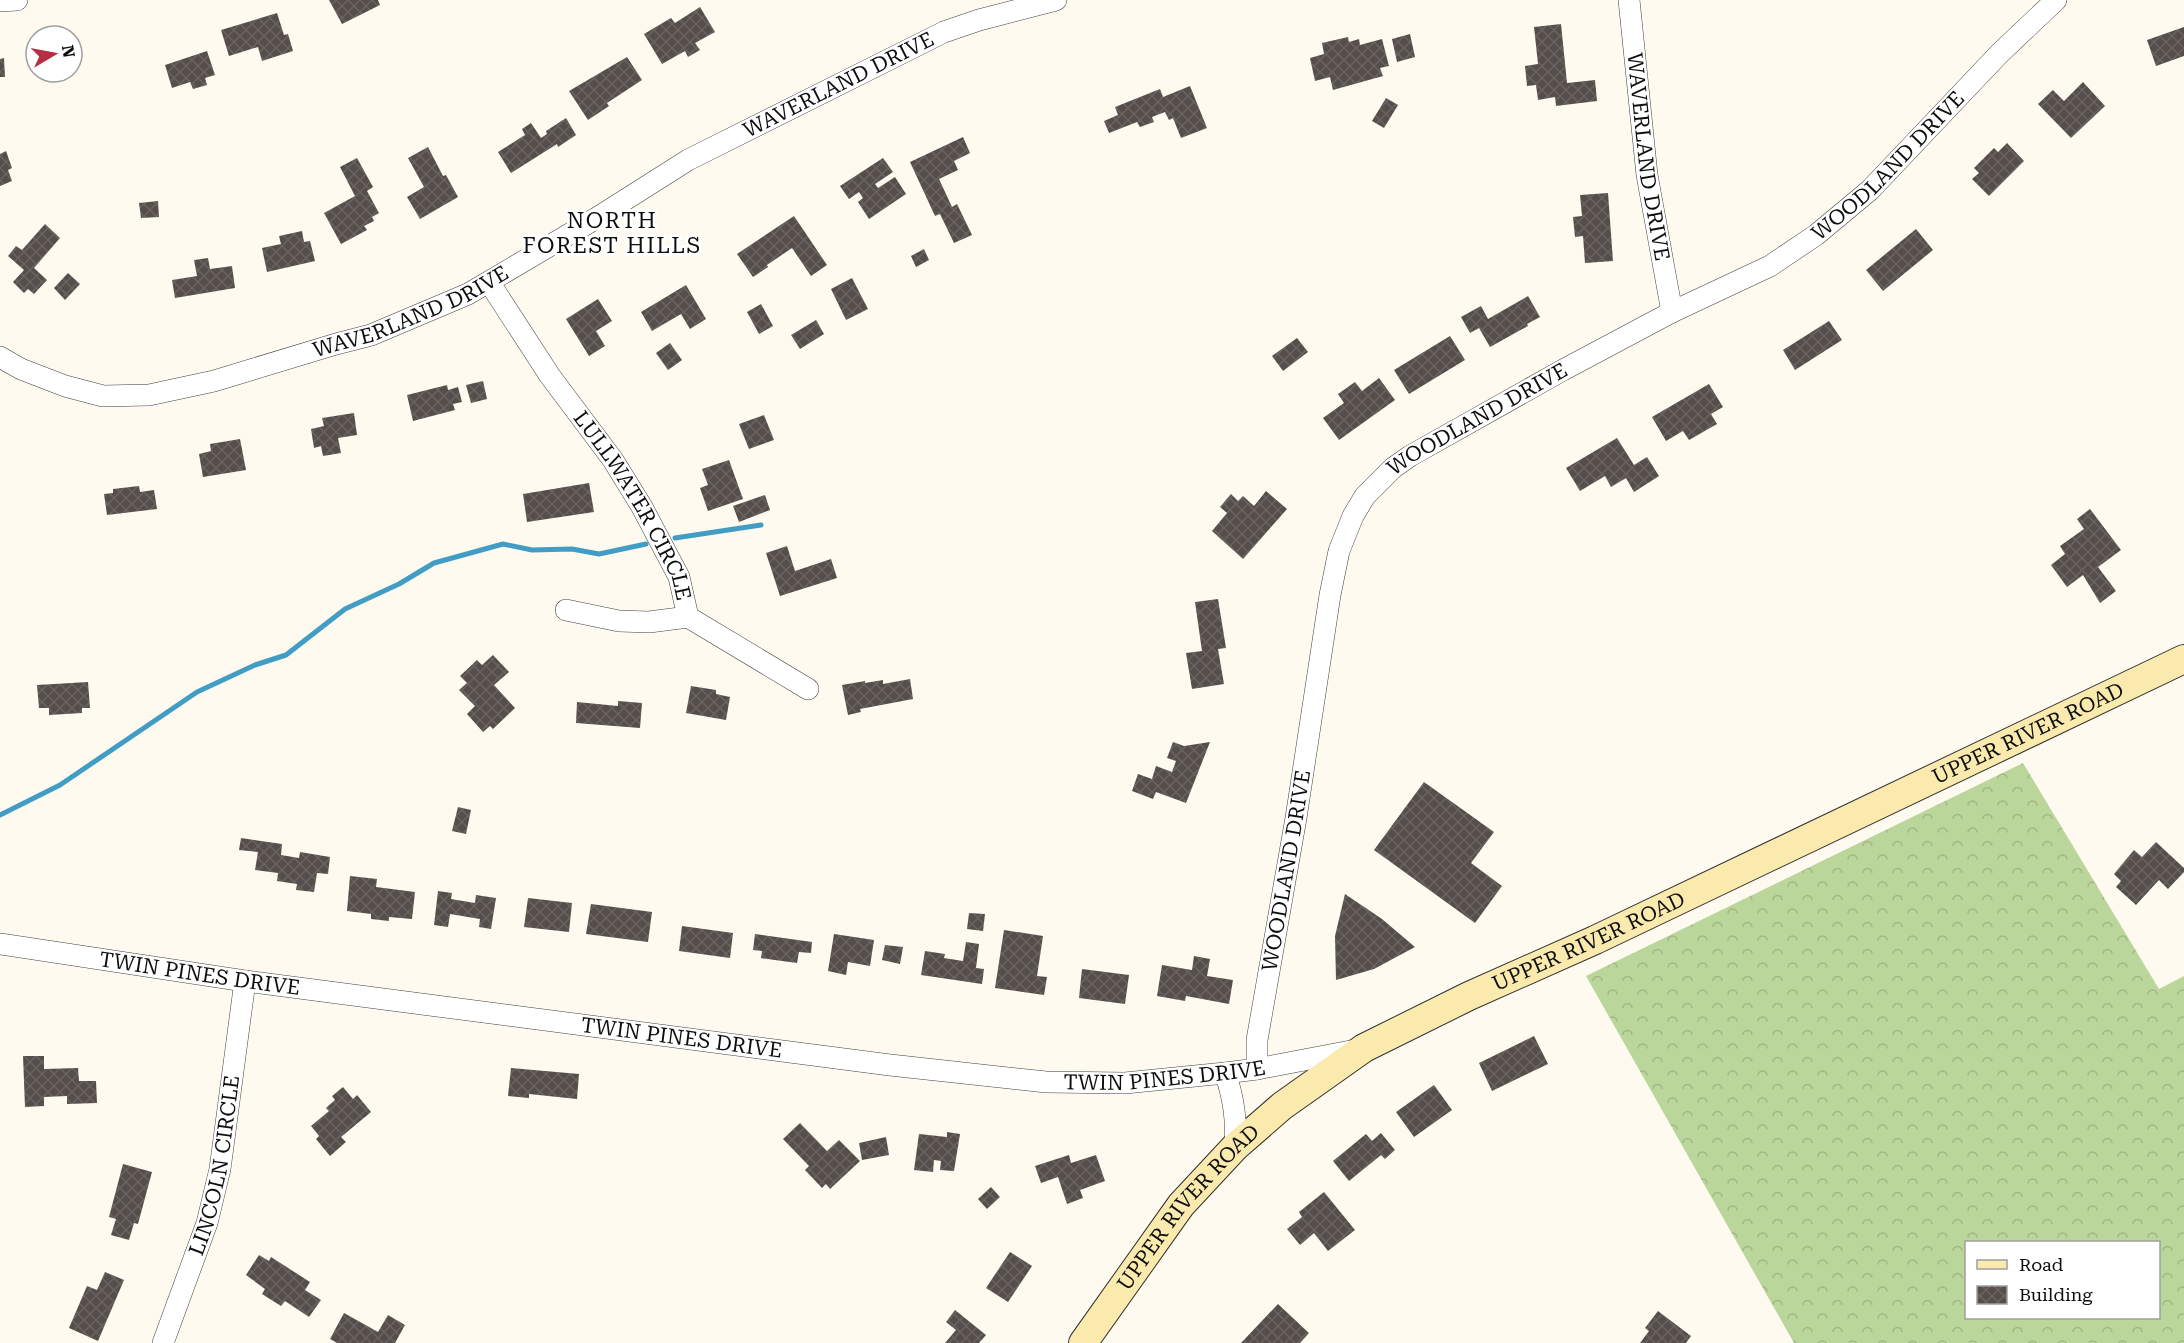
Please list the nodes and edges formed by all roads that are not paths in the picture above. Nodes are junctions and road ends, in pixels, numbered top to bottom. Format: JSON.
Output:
{"nodes":[{"id":1,"x":17,"y":0,"type":"edge"},
{"id":2,"x":1056,"y":0,"type":"edge"},
{"id":3,"x":1629,"y":0,"type":"edge"},
{"id":4,"x":2056,"y":0,"type":"edge"},
{"id":5,"x":0,"y":1,"type":"edge"},
{"id":6,"x":489,"y":282,"type":"junction"},
{"id":7,"x":1672,"y":312,"type":"junction"},
{"id":8,"x":0,"y":357,"type":"edge"},
{"id":9,"x":566,"y":610,"type":"dead end"},
{"id":10,"x":688,"y":616,"type":"junction"},
{"id":11,"x":2184,"y":660,"type":"edge"},
{"id":12,"x":808,"y":689,"type":"dead end"},
{"id":13,"x":0,"y":944,"type":"edge"},
{"id":14,"x":245,"y":981,"type":"junction"},
{"id":15,"x":1364,"y":1048,"type":"junction"},
{"id":16,"x":1257,"y":1069,"type":"junction"},
{"id":17,"x":1225,"y":1073,"type":"junction"},
{"id":18,"x":1236,"y":1146,"type":"junction"},
{"id":19,"x":163,"y":1343,"type":"edge"},
{"id":20,"x":1083,"y":1343,"type":"edge"}],
"edges":[{"from":1,"to":5,"type":"street"},
{"from":2,"to":6,"type":"street","name":"WAVERLAND DRIVE"},
{"from":3,"to":7,"type":"street","name":"WAVERLAND DRIVE"},
{"from":4,"to":7,"type":"street","name":"WOODLAND DRIVE"},
{"from":6,"to":8,"type":"street","name":"WAVERLAND DRIVE"},
{"from":6,"to":10,"type":"street","name":"LULLWATER CIRCLE"},
{"from":7,"to":16,"type":"street","name":"WOODLAND DRIVE"},
{"from":9,"to":10,"type":"street"},
{"from":10,"to":12,"type":"street","name":"LULLWATER CIRCLE"},
{"from":11,"to":15,"type":"street","name":"UPPER RIVER ROAD"},
{"from":13,"to":14,"type":"street","name":"TWIN PINES DRIVE"},
{"from":14,"to":17,"type":"street","name":"TWIN PINES DRIVE"},
{"from":14,"to":19,"type":"street","name":"LINCOLN CIRCLE"},
{"from":15,"to":16,"type":"street","name":"TWIN PINES DRIVE"},
{"from":15,"to":18,"type":"street","name":"UPPER RIVER ROAD"},
{"from":16,"to":17,"type":"street","name":"TWIN PINES DRIVE"},
{"from":17,"to":18,"type":"street"},
{"from":18,"to":20,"type":"street","name":"UPPER RIVER ROAD"}]}
